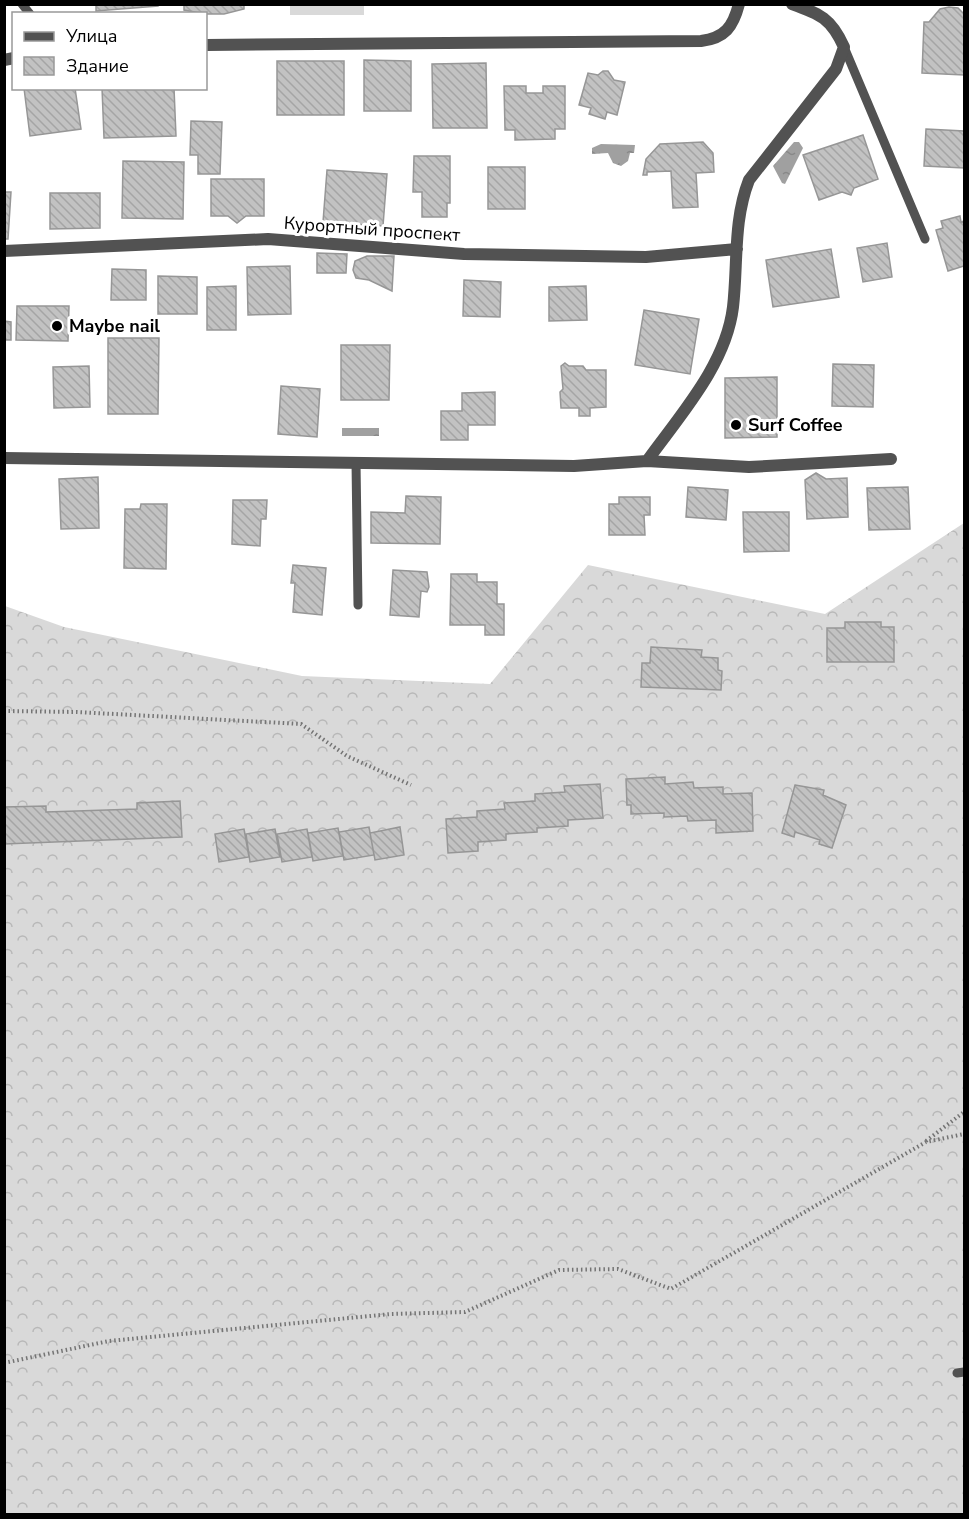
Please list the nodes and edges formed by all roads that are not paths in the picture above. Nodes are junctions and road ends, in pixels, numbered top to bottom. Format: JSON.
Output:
{"nodes":[{"id":1,"x":739,"y":4,"type":"edge"},
{"id":2,"x":792,"y":4,"type":"edge"},
{"id":3,"x":207,"y":45,"type":"edge"},
{"id":4,"x":844,"y":47,"type":"junction"},
{"id":5,"x":925,"y":239,"type":"dead end"},
{"id":6,"x":737,"y":249,"type":"junction"},
{"id":7,"x":4,"y":251,"type":"edge"},
{"id":8,"x":4,"y":458,"type":"edge"},
{"id":9,"x":891,"y":459,"type":"dead end"},
{"id":10,"x":647,"y":461,"type":"junction"},
{"id":11,"x":356,"y":462,"type":"junction"},
{"id":12,"x":358,"y":605,"type":"dead end"}],
"edges":[{"from":1,"to":3,"type":"street"},
{"from":2,"to":4,"type":"street"},
{"from":4,"to":5,"type":"lane"},
{"from":4,"to":6,"type":"street"},
{"from":6,"to":7,"type":"street","name":"Курортный проспект"},
{"from":6,"to":10,"type":"street"},
{"from":8,"to":11,"type":"street"},
{"from":9,"to":10,"type":"street"},
{"from":10,"to":11,"type":"street"},
{"from":11,"to":12,"type":"lane"}]}
